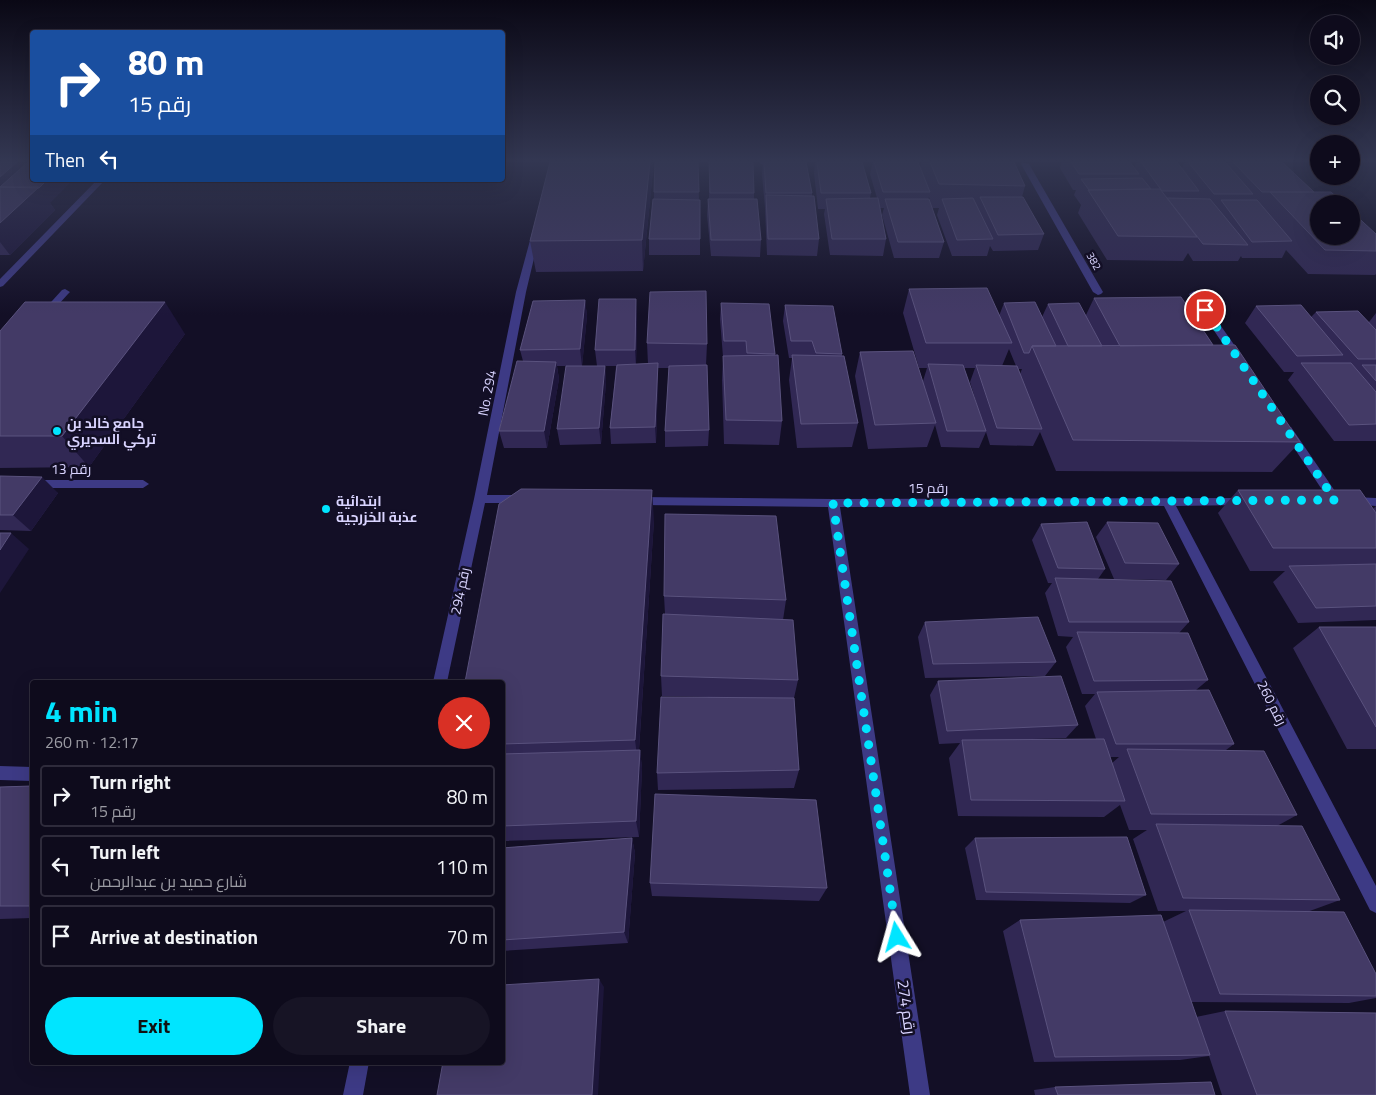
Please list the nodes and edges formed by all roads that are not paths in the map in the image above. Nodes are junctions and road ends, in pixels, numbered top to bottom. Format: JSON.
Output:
{"nodes":[{"id":1,"x":69,"y":213,"type":"edge"},
{"id":2,"x":1053,"y":213,"type":"edge"},
{"id":3,"x":540,"y":220,"type":"edge"},
{"id":4,"x":0,"y":284,"type":"edge"},
{"id":5,"x":65,"y":292,"type":"dead end"},
{"id":6,"x":1098,"y":292,"type":"dead end"},
{"id":7,"x":1194,"y":294,"type":"dead end"},
{"id":8,"x":39,"y":321,"type":"edge"},
{"id":9,"x":1243,"y":365,"type":"edge"},
{"id":10,"x":1281,"y":421,"type":"edge"},
{"id":11,"x":0,"y":484,"type":"edge"},
{"id":12,"x":143,"y":484,"type":"dead end"},
{"id":13,"x":480,"y":499,"type":"junction"},
{"id":14,"x":539,"y":500,"type":"edge"},
{"id":15,"x":627,"y":501,"type":"edge"},
{"id":16,"x":1256,"y":501,"type":"edge"},
{"id":17,"x":1168,"y":502,"type":"junction"},
{"id":18,"x":1376,"y":502,"type":"edge"},
{"id":19,"x":833,"y":503,"type":"junction"},
{"id":20,"x":440,"y":680,"type":"edge"},
{"id":21,"x":0,"y":773,"type":"edge"},
{"id":22,"x":30,"y":774,"type":"edge"},
{"id":23,"x":1376,"y":904,"type":"edge"},
{"id":24,"x":359,"y":1065,"type":"edge"},
{"id":25,"x":353,"y":1095,"type":"edge"},
{"id":26,"x":920,"y":1095,"type":"edge"}],
"edges":[{"from":1,"to":4,"type":"street"},
{"from":2,"to":6,"type":"street","name":"382"},
{"from":3,"to":13,"type":"street","name":"No. 294"},
{"from":5,"to":8,"type":"street"},
{"from":7,"to":9,"type":"street"},
{"from":10,"to":18,"type":"street"},
{"from":11,"to":12,"type":"street","name":"رقم 13"},
{"from":13,"to":14,"type":"street"},
{"from":13,"to":20,"type":"street","name":"رقم 294"},
{"from":15,"to":19,"type":"street","name":"رقم 15"},
{"from":16,"to":17,"type":"street","name":"رقم 15"},
{"from":17,"to":19,"type":"street","name":"رقم 15"},
{"from":17,"to":23,"type":"street","name":"رقم 260"},
{"from":19,"to":26,"type":"street","name":"رقم 274"},
{"from":21,"to":22,"type":"street"},
{"from":24,"to":25,"type":"street"}]}
